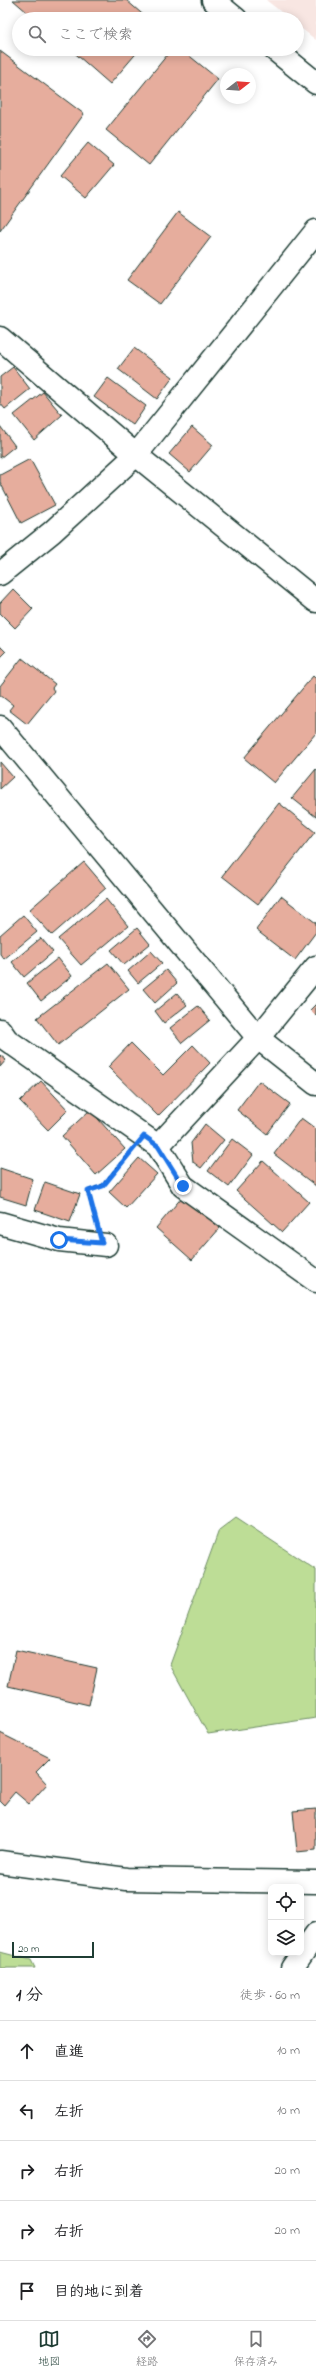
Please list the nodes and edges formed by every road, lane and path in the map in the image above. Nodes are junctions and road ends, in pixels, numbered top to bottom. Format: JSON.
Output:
{"nodes":[{"id":1,"x":212,"y":0,"type":"edge"},
{"id":2,"x":227,"y":12,"type":"edge"},
{"id":3,"x":283,"y":56,"type":"edge"},
{"id":4,"x":316,"y":83,"type":"edge"},
{"id":5,"x":316,"y":231,"type":"edge"},
{"id":6,"x":0,"y":338,"type":"edge"},
{"id":7,"x":136,"y":455,"type":"junction"},
{"id":8,"x":0,"y":574,"type":"edge"},
{"id":9,"x":316,"y":601,"type":"edge"},
{"id":10,"x":0,"y":727,"type":"edge"},
{"id":11,"x":316,"y":967,"type":"edge"},
{"id":12,"x":0,"y":1030,"type":"edge"},
{"id":13,"x":258,"y":1038,"type":"junction"},
{"id":14,"x":316,"y":1084,"type":"edge"},
{"id":15,"x":151,"y":1141,"type":"junction"},
{"id":16,"x":0,"y":1223,"type":"edge"},
{"id":17,"x":104,"y":1244,"type":"joint"},
{"id":18,"x":316,"y":1281,"type":"edge"},
{"id":19,"x":0,"y":1862,"type":"edge"},
{"id":20,"x":316,"y":1882,"type":"edge"},
{"id":21,"x":316,"y":1934,"type":"edge"},
{"id":22,"x":292,"y":1968,"type":"edge"}],
"edges":[{"from":1,"to":2,"type":"street"},
{"from":3,"to":4,"type":"street"},
{"from":5,"to":7,"type":"street"},
{"from":6,"to":7,"type":"street"},
{"from":7,"to":8,"type":"street"},
{"from":7,"to":9,"type":"street"},
{"from":10,"to":13,"type":"street"},
{"from":11,"to":13,"type":"street"},
{"from":12,"to":15,"type":"street"},
{"from":13,"to":14,"type":"street"},
{"from":13,"to":15,"type":"street"},
{"from":15,"to":17,"type":"path"},
{"from":15,"to":18,"type":"street"},
{"from":16,"to":17,"type":"street"},
{"from":19,"to":20,"type":"street"},
{"from":21,"to":22,"type":"street"}]}
